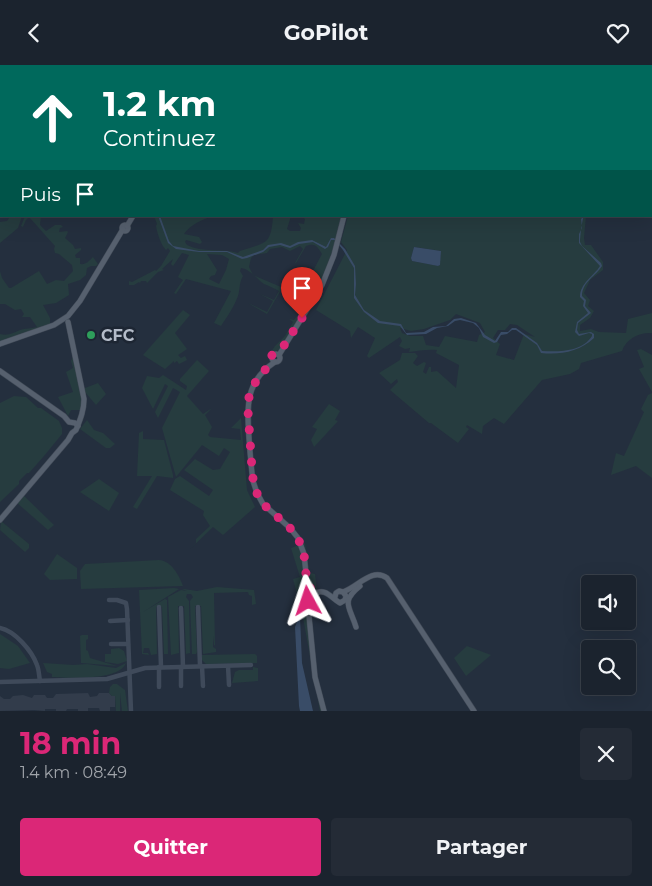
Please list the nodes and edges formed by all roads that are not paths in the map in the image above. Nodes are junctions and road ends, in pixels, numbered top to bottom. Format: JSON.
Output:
{"nodes":[{"id":1,"x":132,"y":217,"type":"edge"},
{"id":2,"x":344,"y":217,"type":"edge"},
{"id":3,"x":67,"y":319,"type":"junction"},
{"id":4,"x":0,"y":344,"type":"edge"},
{"id":5,"x":0,"y":371,"type":"edge"},
{"id":6,"x":73,"y":427,"type":"junction"},
{"id":7,"x":0,"y":519,"type":"edge"},
{"id":8,"x":362,"y":585,"type":"junction"},
{"id":9,"x":309,"y":592,"type":"junction"},
{"id":10,"x":345,"y":594,"type":"junction"},
{"id":11,"x":335,"y":595,"type":"junction"},
{"id":12,"x":356,"y":627,"type":"dead end"},
{"id":13,"x":324,"y":711,"type":"edge"},
{"id":14,"x":473,"y":711,"type":"edge"}],
"edges":[{"from":1,"to":3,"type":"main road"},
{"from":2,"to":9,"type":"main road"},
{"from":3,"to":4,"type":"main road"},
{"from":3,"to":6,"type":"main road"},
{"from":5,"to":6,"type":"main road"},
{"from":6,"to":7,"type":"main road"},
{"from":8,"to":10,"type":"main road"},
{"from":8,"to":12,"type":"main road"},
{"from":8,"to":14,"type":"main road"},
{"from":9,"to":11,"type":"main road"},
{"from":9,"to":13,"type":"main road"},
{"from":10,"to":11,"type":"main road"},
{"from":10,"to":11,"type":"main road"},
{"from":10,"to":14,"type":"main road"}]}
